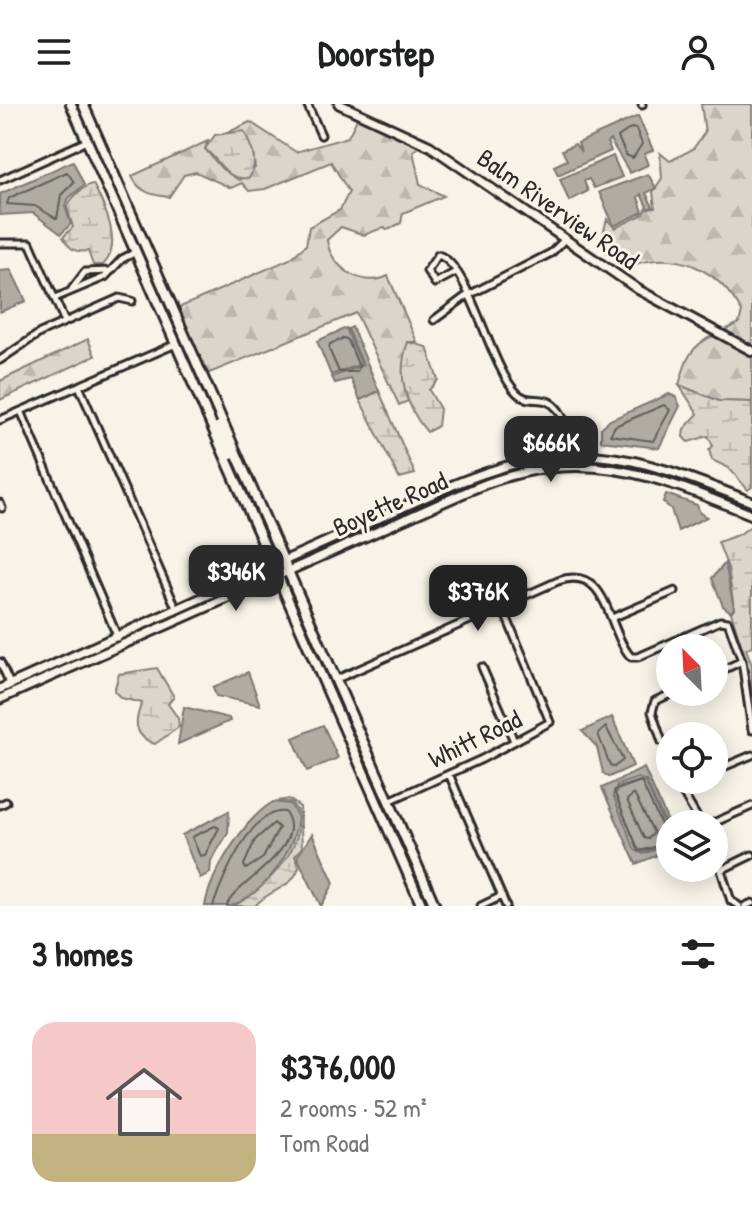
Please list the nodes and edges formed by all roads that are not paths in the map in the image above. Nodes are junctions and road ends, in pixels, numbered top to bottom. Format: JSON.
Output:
{"nodes":[{"id":1,"x":71,"y":104,"type":"edge"},
{"id":2,"x":83,"y":104,"type":"edge"},
{"id":3,"x":307,"y":104,"type":"edge"},
{"id":4,"x":344,"y":105,"type":"edge"},
{"id":5,"x":321,"y":135,"type":"dead end"},
{"id":6,"x":88,"y":141,"type":"junction"},
{"id":7,"x":110,"y":164,"type":"junction"},
{"id":8,"x":0,"y":180,"type":"edge"},
{"id":9,"x":565,"y":239,"type":"junction"},
{"id":10,"x":0,"y":243,"type":"edge"},
{"id":11,"x":137,"y":252,"type":"junction"},
{"id":12,"x":111,"y":271,"type":"junction"},
{"id":13,"x":456,"y":272,"type":"junction"},
{"id":14,"x":82,"y":278,"type":"junction"},
{"id":15,"x":88,"y":284,"type":"junction"},
{"id":16,"x":72,"y":290,"type":"junction"},
{"id":17,"x":470,"y":295,"type":"junction"},
{"id":18,"x":55,"y":298,"type":"junction"},
{"id":19,"x":132,"y":301,"type":"dead end"},
{"id":20,"x":434,"y":320,"type":"dead end"},
{"id":21,"x":65,"y":322,"type":"junction"},
{"id":22,"x":187,"y":339,"type":"junction"},
{"id":23,"x":176,"y":343,"type":"junction"},
{"id":24,"x":752,"y":351,"type":"edge"},
{"id":25,"x":0,"y":360,"type":"edge"},
{"id":26,"x":79,"y":386,"type":"junction"},
{"id":27,"x":201,"y":399,"type":"junction"},
{"id":28,"x":21,"y":411,"type":"junction"},
{"id":29,"x":0,"y":420,"type":"edge"},
{"id":30,"x":573,"y":455,"type":"junction"},
{"id":31,"x":241,"y":462,"type":"junction"},
{"id":32,"x":752,"y":502,"type":"edge"},
{"id":33,"x":752,"y":515,"type":"edge"},
{"id":34,"x":286,"y":561,"type":"junction"},
{"id":35,"x":274,"y":567,"type":"junction"},
{"id":36,"x":290,"y":571,"type":"junction"},
{"id":37,"x":278,"y":577,"type":"junction"},
{"id":38,"x":675,"y":591,"type":"dead end"},
{"id":39,"x":502,"y":606,"type":"junction"},
{"id":40,"x":177,"y":610,"type":"junction"},
{"id":41,"x":612,"y":618,"type":"junction"},
{"id":42,"x":118,"y":636,"type":"junction"},
{"id":43,"x":122,"y":646,"type":"junction"},
{"id":44,"x":742,"y":661,"type":"junction"},
{"id":45,"x":1,"y":665,"type":"edge"},
{"id":46,"x":482,"y":667,"type":"dead end"},
{"id":47,"x":728,"y":668,"type":"edge"},
{"id":48,"x":337,"y":679,"type":"junction"},
{"id":49,"x":0,"y":689,"type":"edge"},
{"id":50,"x":11,"y":689,"type":"junction"},
{"id":51,"x":0,"y":699,"type":"edge"},
{"id":52,"x":656,"y":701,"type":"edge"},
{"id":53,"x":334,"y":705,"type":"junction"},
{"id":54,"x":656,"y":724,"type":"edge"},
{"id":55,"x":752,"y":730,"type":"edge"},
{"id":56,"x":514,"y":741,"type":"junction"},
{"id":57,"x":752,"y":755,"type":"edge"},
{"id":58,"x":728,"y":764,"type":"edge"},
{"id":59,"x":449,"y":774,"type":"junction"},
{"id":60,"x":389,"y":801,"type":"junction"},
{"id":61,"x":752,"y":806,"type":"edge"},
{"id":62,"x":379,"y":808,"type":"junction"},
{"id":63,"x":728,"y":817,"type":"edge"},
{"id":64,"x":752,"y":855,"type":"edge"},
{"id":65,"x":502,"y":896,"type":"junction"},
{"id":66,"x":752,"y":903,"type":"edge"},
{"id":67,"x":422,"y":906,"type":"edge"},
{"id":68,"x":432,"y":906,"type":"edge"},
{"id":69,"x":481,"y":906,"type":"edge"},
{"id":70,"x":506,"y":906,"type":"edge"},
{"id":71,"x":742,"y":906,"type":"edge"}],
"edges":[{"from":1,"to":6,"type":"main road"},
{"from":2,"to":7,"type":"main road"},
{"from":3,"to":5,"type":"street"},
{"from":4,"to":9,"type":"main road","name":"Balm Riverview Road"},
{"from":6,"to":7,"type":"main road"},
{"from":6,"to":8,"type":"street"},
{"from":6,"to":11,"type":"main road"},
{"from":7,"to":22,"type":"main road"},
{"from":9,"to":17,"type":"street"},
{"from":9,"to":24,"type":"main road","name":"Balm Riverview Road"},
{"from":10,"to":18,"type":"street"},
{"from":11,"to":12,"type":"street"},
{"from":11,"to":23,"type":"main road"},
{"from":12,"to":14,"type":"street"},
{"from":12,"to":15,"type":"street"},
{"from":13,"to":13,"type":"street"},
{"from":13,"to":17,"type":"street"},
{"from":14,"to":15,"type":"street"},
{"from":14,"to":16,"type":"street"},
{"from":15,"to":16,"type":"street"},
{"from":16,"to":18,"type":"street"},
{"from":17,"to":20,"type":"street"},
{"from":17,"to":30,"type":"street"},
{"from":18,"to":21,"type":"street"},
{"from":19,"to":21,"type":"street"},
{"from":21,"to":25,"type":"street"},
{"from":22,"to":23,"type":"main road"},
{"from":22,"to":31,"type":"main road"},
{"from":23,"to":26,"type":"street"},
{"from":23,"to":27,"type":"main road"},
{"from":26,"to":28,"type":"street"},
{"from":26,"to":40,"type":"street"},
{"from":27,"to":31,"type":"main road"},
{"from":27,"to":35,"type":"main road"},
{"from":28,"to":29,"type":"street"},
{"from":28,"to":42,"type":"street"},
{"from":30,"to":32,"type":"main road","name":"Boyette Road"},
{"from":30,"to":34,"type":"main road","name":"Boyette Road"},
{"from":31,"to":34,"type":"main road"},
{"from":33,"to":36,"type":"main road","name":"Boyette Road"},
{"from":34,"to":35,"type":"main road","name":"Boyette Road"},
{"from":34,"to":36,"type":"main road"},
{"from":35,"to":37,"type":"main road"},
{"from":35,"to":40,"type":"main road","name":"Boyette Road"},
{"from":36,"to":37,"type":"main road","name":"Boyette Road"},
{"from":36,"to":48,"type":"main road"},
{"from":37,"to":43,"type":"main road","name":"Boyette Road"},
{"from":37,"to":53,"type":"main road"},
{"from":38,"to":41,"type":"street"},
{"from":39,"to":41,"type":"street"},
{"from":39,"to":48,"type":"street"},
{"from":39,"to":56,"type":"street","name":"Whitt Road"},
{"from":40,"to":42,"type":"main road","name":"Boyette Road"},
{"from":41,"to":44,"type":"street"},
{"from":42,"to":43,"type":"street"},
{"from":42,"to":50,"type":"main road","name":"Boyette Road"},
{"from":43,"to":50,"type":"main road","name":"Boyette Road"},
{"from":44,"to":47,"type":"street"},
{"from":44,"to":55,"type":"street"},
{"from":45,"to":50,"type":"street"},
{"from":46,"to":56,"type":"street"},
{"from":48,"to":60,"type":"main road"},
{"from":49,"to":50,"type":"main road"},
{"from":50,"to":51,"type":"main road"},
{"from":52,"to":54,"type":"street"},
{"from":53,"to":60,"type":"main road"},
{"from":53,"to":62,"type":"main road"},
{"from":56,"to":59,"type":"street","name":"Whitt Road"},
{"from":57,"to":58,"type":"street"},
{"from":59,"to":60,"type":"street","name":"Whitt Road"},
{"from":59,"to":65,"type":"street"},
{"from":60,"to":68,"type":"main road"},
{"from":61,"to":63,"type":"street"},
{"from":62,"to":67,"type":"main road"},
{"from":62,"to":68,"type":"main road"},
{"from":64,"to":71,"type":"street"},
{"from":65,"to":69,"type":"street"},
{"from":65,"to":70,"type":"street"},
{"from":66,"to":71,"type":"street"}]}
